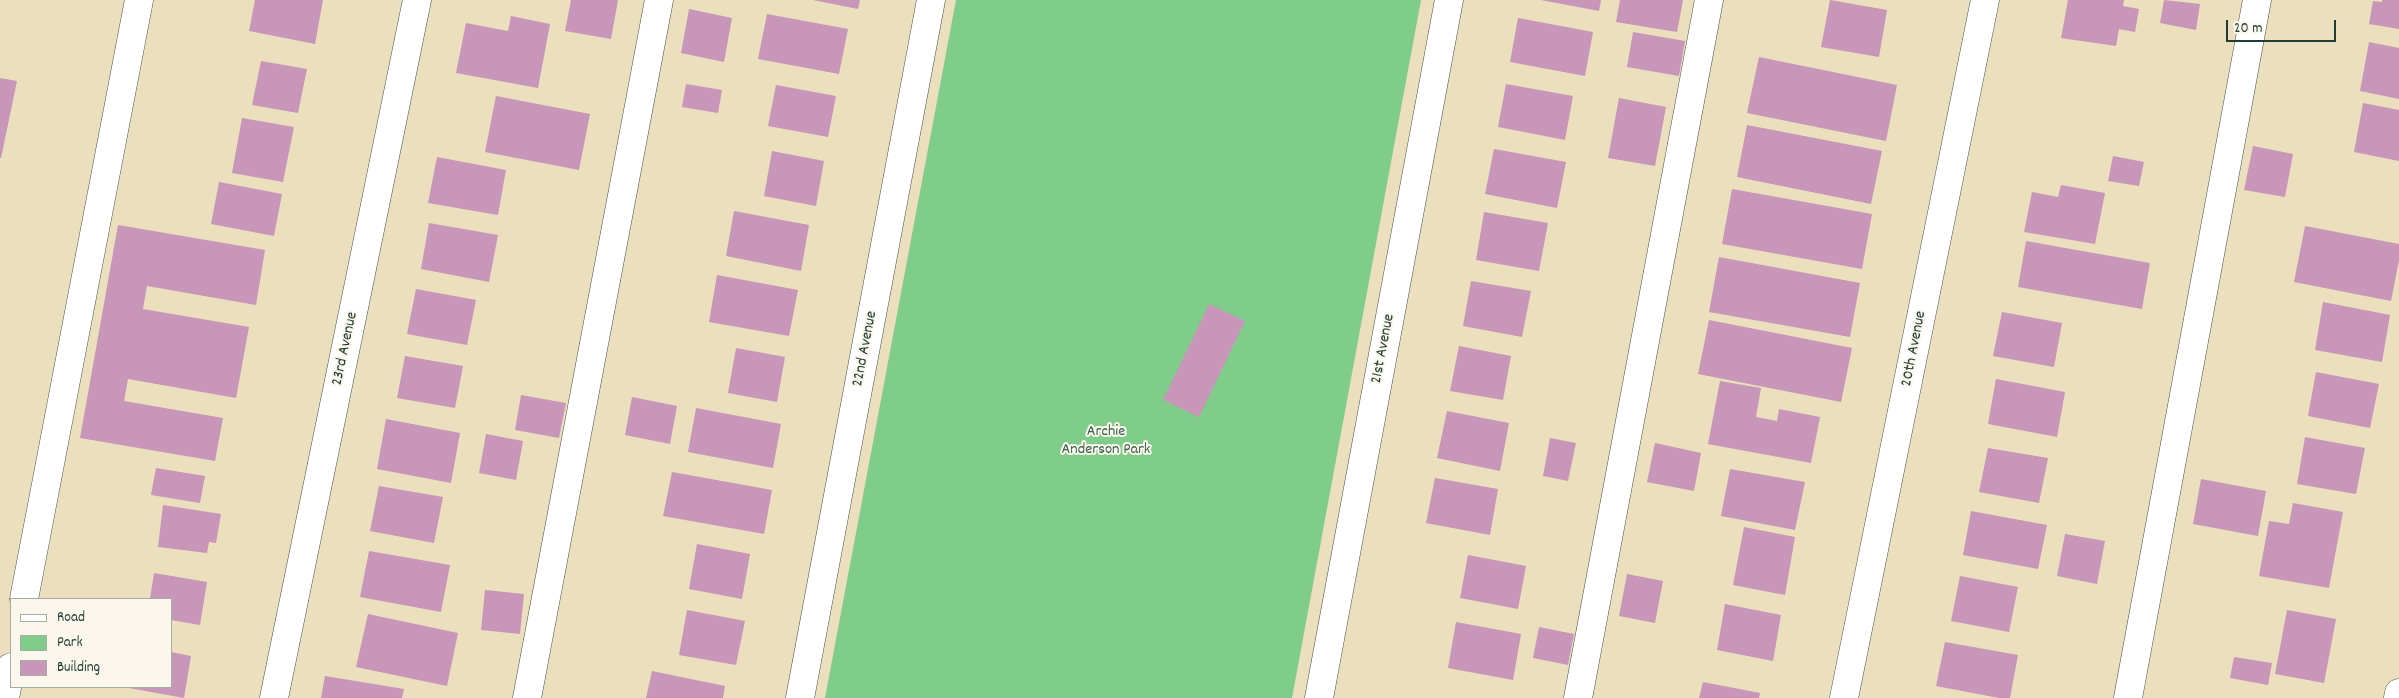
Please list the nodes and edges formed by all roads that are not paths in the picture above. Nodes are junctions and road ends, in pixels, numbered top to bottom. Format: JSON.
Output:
{"nodes":[{"id":1,"x":139,"y":0,"type":"edge"},
{"id":2,"x":417,"y":0,"type":"edge"},
{"id":3,"x":659,"y":0,"type":"edge"},
{"id":4,"x":931,"y":0,"type":"edge"},
{"id":5,"x":1449,"y":0,"type":"edge"},
{"id":6,"x":1710,"y":0,"type":"edge"},
{"id":7,"x":1985,"y":0,"type":"edge"},
{"id":8,"x":2257,"y":0,"type":"edge"},
{"id":9,"x":24,"y":598,"type":"edge"},
{"id":10,"x":10,"y":672,"type":"edge"},
{"id":11,"x":2399,"y":693,"type":"edge"},
{"id":12,"x":5,"y":698,"type":"edge"},
{"id":13,"x":274,"y":698,"type":"edge"},
{"id":14,"x":527,"y":698,"type":"edge"},
{"id":15,"x":800,"y":698,"type":"edge"},
{"id":16,"x":1319,"y":698,"type":"edge"},
{"id":17,"x":1578,"y":698,"type":"edge"},
{"id":18,"x":1844,"y":698,"type":"edge"},
{"id":19,"x":2128,"y":698,"type":"edge"},
{"id":20,"x":2398,"y":698,"type":"edge"}],
"edges":[{"from":1,"to":9,"type":"street"},
{"from":2,"to":13,"type":"street","name":"23rd Avenue"},
{"from":3,"to":14,"type":"street"},
{"from":4,"to":15,"type":"street","name":"22nd Avenue"},
{"from":5,"to":16,"type":"street","name":"21st Avenue"},
{"from":6,"to":17,"type":"street"},
{"from":7,"to":18,"type":"street","name":"20th Avenue"},
{"from":8,"to":19,"type":"street"},
{"from":10,"to":12,"type":"street"},
{"from":11,"to":20,"type":"street"}]}
